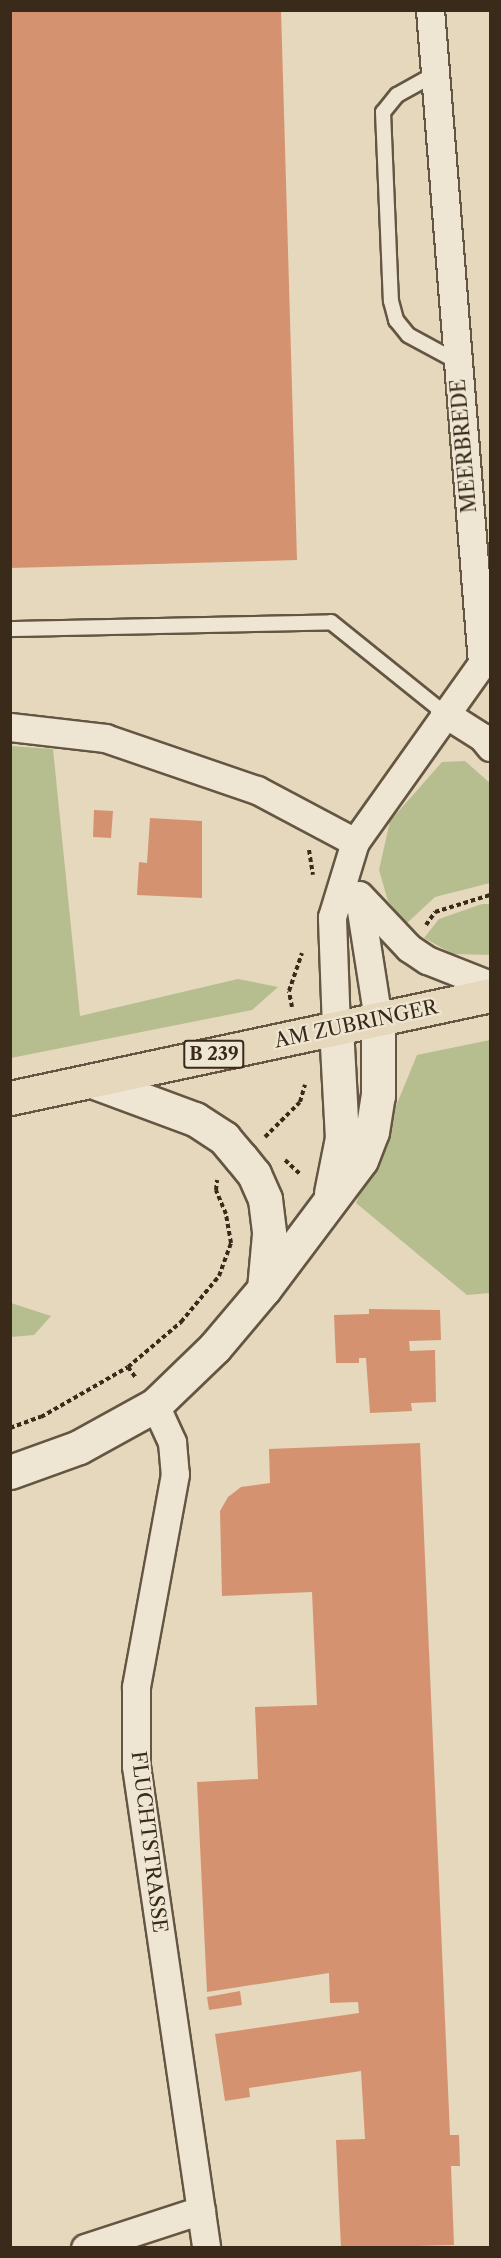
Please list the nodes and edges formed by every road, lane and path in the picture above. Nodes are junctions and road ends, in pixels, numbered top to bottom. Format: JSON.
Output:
{"nodes":[{"id":1,"x":430,"y":10,"type":"edge"},
{"id":2,"x":435,"y":74,"type":"junction"},
{"id":3,"x":458,"y":362,"type":"junction"},
{"id":4,"x":10,"y":629,"type":"edge"},
{"id":5,"x":486,"y":663,"type":"edge"},
{"id":6,"x":444,"y":713,"type":"junction"},
{"id":7,"x":10,"y":727,"type":"edge"},
{"id":8,"x":490,"y":747,"type":"edge"},
{"id":9,"x":351,"y":854,"type":"junction"},
{"id":10,"x":359,"y":895,"type":"junction"},
{"id":11,"x":490,"y":985,"type":"edge"},
{"id":12,"x":490,"y":995,"type":"edge"},
{"id":13,"x":378,"y":1018,"type":"junction"},
{"id":14,"x":336,"y":1028,"type":"junction"},
{"id":15,"x":297,"y":1037,"type":"junction"},
{"id":16,"x":92,"y":1081,"type":"junction"},
{"id":17,"x":10,"y":1098,"type":"edge"},
{"id":18,"x":256,"y":1152,"type":"junction"},
{"id":19,"x":279,"y":1154,"type":"dead end"},
{"id":20,"x":329,"y":1201,"type":"junction"},
{"id":21,"x":264,"y":1289,"type":"junction"},
{"id":22,"x":155,"y":1406,"type":"junction"},
{"id":23,"x":10,"y":1428,"type":"edge"},
{"id":24,"x":10,"y":1472,"type":"edge"},
{"id":25,"x":201,"y":2210,"type":"junction"},
{"id":26,"x":85,"y":2247,"type":"edge"},
{"id":27,"x":206,"y":2247,"type":"edge"}],
"edges":[{"from":1,"to":2,"type":"street","name":"MEERBREDE"},
{"from":2,"to":3,"type":"street","name":"MEERBREDE"},
{"from":2,"to":3,"type":"lane"},
{"from":3,"to":5,"type":"street","name":"MEERBREDE"},
{"from":4,"to":6,"type":"lane"},
{"from":5,"to":6,"type":"street","name":"MEERBREDE"},
{"from":6,"to":8,"type":"street"},
{"from":6,"to":9,"type":"street","name":"MEERBREDE"},
{"from":7,"to":9,"type":"street"},
{"from":9,"to":10,"type":"street"},
{"from":9,"to":14,"type":"street","name":"MEERBREDE"},
{"from":10,"to":11,"type":"street"},
{"from":10,"to":13,"type":"street"},
{"from":12,"to":13,"type":"main road","name":"AM ZUBRINGER","number":"B 239"},
{"from":13,"to":14,"type":"main road","name":"AM ZUBRINGER","number":"B 239"},
{"from":13,"to":20,"type":"main road"},
{"from":14,"to":15,"type":"main road","name":"AM ZUBRINGER","number":"B 239"},
{"from":14,"to":20,"type":"main road"},
{"from":15,"to":16,"type":"main road","name":"AM ZUBRINGER","number":"B 239"},
{"from":15,"to":18,"type":"path"},
{"from":16,"to":17,"type":"main road","name":"AM ZUBRINGER","number":"B 239"},
{"from":16,"to":18,"type":"main road"},
{"from":18,"to":21,"type":"main road"},
{"from":18,"to":23,"type":"path"},
{"from":19,"to":20,"type":"path"},
{"from":20,"to":21,"type":"main road"},
{"from":21,"to":22,"type":"main road"},
{"from":22,"to":24,"type":"main road"},
{"from":22,"to":25,"type":"street","name":"FLUCHTSTRASSE"},
{"from":25,"to":26,"type":"street"},
{"from":25,"to":27,"type":"street","name":"FLUCHTSTRASSE"}]}
